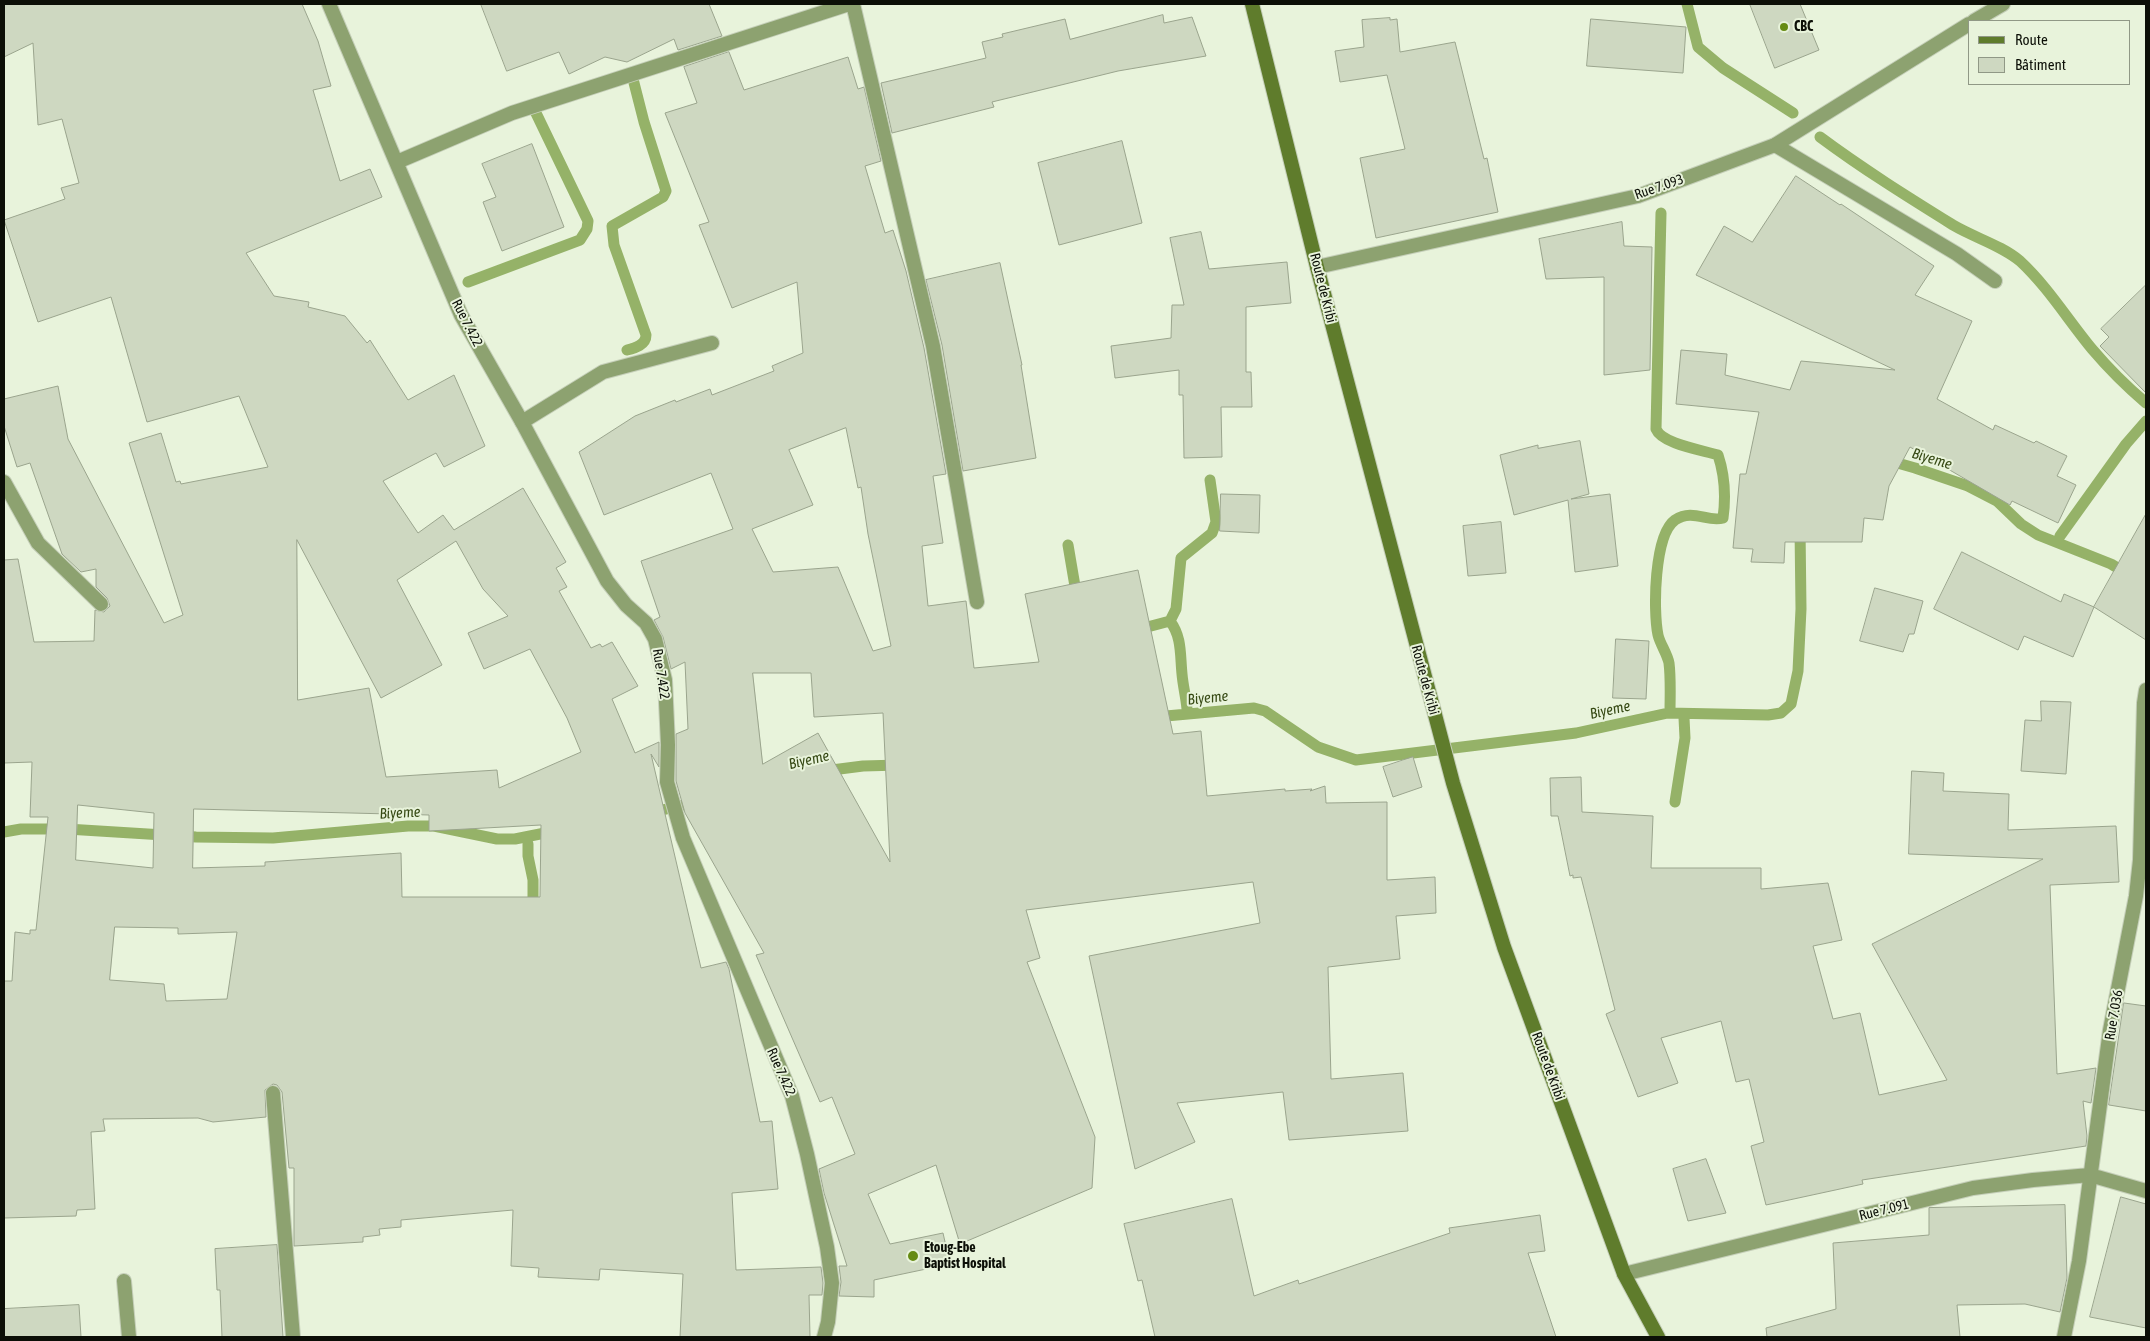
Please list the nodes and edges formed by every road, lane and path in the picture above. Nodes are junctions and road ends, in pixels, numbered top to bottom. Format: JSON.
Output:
{"nodes":[{"id":1,"x":329,"y":4,"type":"edge"},
{"id":2,"x":849,"y":4,"type":"edge"},
{"id":3,"x":853,"y":4,"type":"edge"},
{"id":4,"x":1252,"y":4,"type":"edge"},
{"id":5,"x":2002,"y":4,"type":"edge"},
{"id":6,"x":1976,"y":20,"type":"edge"},
{"id":7,"x":1968,"y":25,"type":"edge"},
{"id":8,"x":1775,"y":145,"type":"junction"},
{"id":9,"x":397,"y":162,"type":"junction"},
{"id":10,"x":1317,"y":268,"type":"junction"},
{"id":11,"x":1995,"y":281,"type":"dead end"},
{"id":12,"x":712,"y":343,"type":"dead end"},
{"id":13,"x":522,"y":422,"type":"junction"},
{"id":14,"x":4,"y":482,"type":"edge"},
{"id":15,"x":977,"y":602,"type":"dead end"},
{"id":16,"x":101,"y":604,"type":"dead end"},
{"id":17,"x":2146,"y":690,"type":"edge"},
{"id":18,"x":2141,"y":896,"type":"edge"},
{"id":19,"x":273,"y":1093,"type":"dead end"},
{"id":20,"x":2090,"y":1176,"type":"junction"},
{"id":21,"x":2146,"y":1191,"type":"edge"},
{"id":22,"x":1624,"y":1274,"type":"junction"},
{"id":23,"x":124,"y":1281,"type":"dead end"},
{"id":24,"x":130,"y":1337,"type":"edge"},
{"id":25,"x":292,"y":1337,"type":"edge"},
{"id":26,"x":824,"y":1337,"type":"edge"},
{"id":27,"x":1658,"y":1337,"type":"edge"},
{"id":28,"x":2064,"y":1337,"type":"edge"}],
"edges":[{"from":1,"to":9,"type":"street","name":"Rue 7.422"},
{"from":2,"to":9,"type":"street"},
{"from":3,"to":15,"type":"street"},
{"from":4,"to":10,"type":"main road","name":"Route de Kribi"},
{"from":5,"to":6,"type":"street"},
{"from":7,"to":8,"type":"street","name":"Rue 7.093"},
{"from":8,"to":10,"type":"street","name":"Rue 7.093"},
{"from":8,"to":11,"type":"street"},
{"from":9,"to":13,"type":"street","name":"Rue 7.422"},
{"from":10,"to":22,"type":"main road","name":"Route de Kribi"},
{"from":12,"to":13,"type":"street"},
{"from":13,"to":26,"type":"street","name":"Rue 7.422"},
{"from":14,"to":16,"type":"street"},
{"from":17,"to":18,"type":"street","name":"Rue 7.036"},
{"from":18,"to":20,"type":"street","name":"Rue 7.036"},
{"from":19,"to":25,"type":"street"},
{"from":20,"to":21,"type":"street","name":"Rue 7.091"},
{"from":20,"to":22,"type":"street","name":"Rue 7.091"},
{"from":20,"to":28,"type":"street","name":"Rue 7.036"},
{"from":22,"to":27,"type":"main road","name":"Route de Kribi"},
{"from":23,"to":24,"type":"street"}]}
